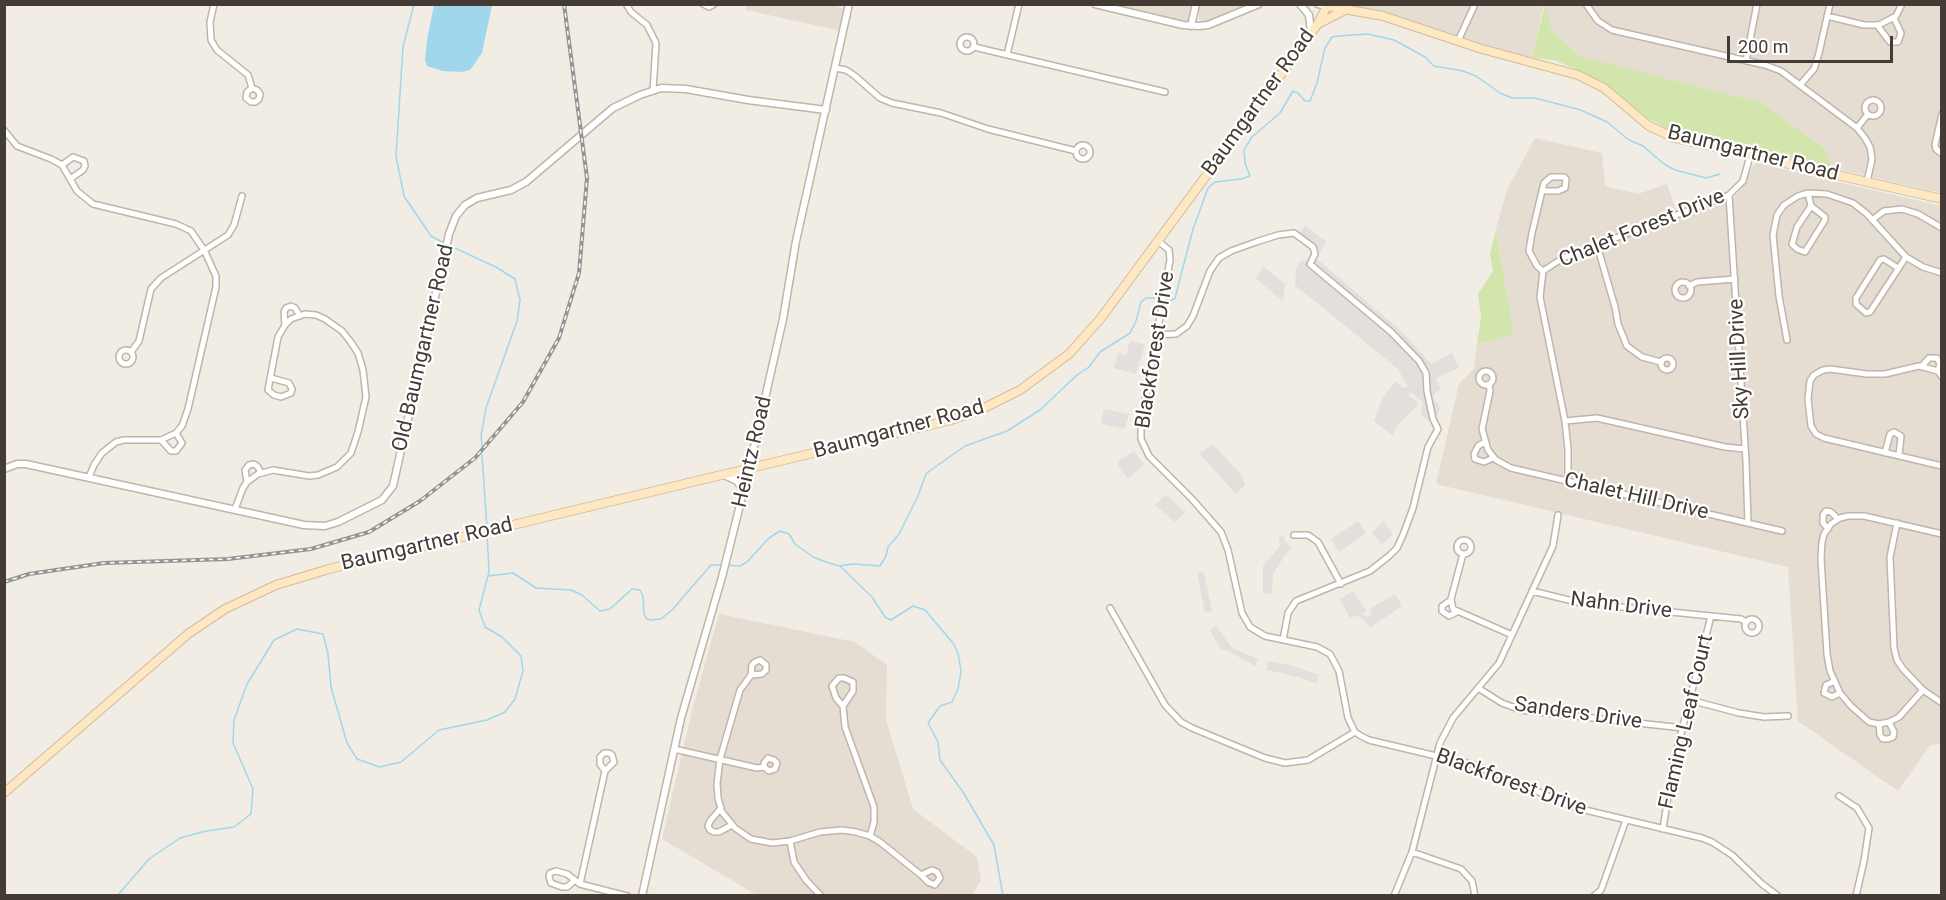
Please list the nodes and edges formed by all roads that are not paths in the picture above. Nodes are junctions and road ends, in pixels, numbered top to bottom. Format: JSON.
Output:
{"nodes":[{"id":1,"x":214,"y":4,"type":"edge"},
{"id":2,"x":626,"y":4,"type":"edge"},
{"id":3,"x":703,"y":4,"type":"edge"},
{"id":4,"x":714,"y":4,"type":"edge"},
{"id":5,"x":849,"y":4,"type":"edge"},
{"id":6,"x":1018,"y":4,"type":"edge"},
{"id":7,"x":1095,"y":4,"type":"edge"},
{"id":8,"x":1196,"y":4,"type":"edge"},
{"id":9,"x":1258,"y":4,"type":"edge"},
{"id":10,"x":1300,"y":4,"type":"edge"},
{"id":11,"x":1318,"y":4,"type":"edge"},
{"id":12,"x":1475,"y":4,"type":"edge"},
{"id":13,"x":1586,"y":4,"type":"edge"},
{"id":14,"x":1757,"y":4,"type":"edge"},
{"id":15,"x":1830,"y":4,"type":"edge"},
{"id":16,"x":1902,"y":4,"type":"edge"},
{"id":17,"x":1327,"y":6,"type":"edge"},
{"id":18,"x":1347,"y":9,"type":"junction"},
{"id":19,"x":1827,"y":16,"type":"junction"},
{"id":20,"x":1894,"y":18,"type":"junction"},
{"id":21,"x":1317,"y":25,"type":"junction"},
{"id":22,"x":1877,"y":25,"type":"junction"},
{"id":23,"x":1191,"y":26,"type":"junction"},
{"id":24,"x":1311,"y":33,"type":"junction"},
{"id":25,"x":1458,"y":41,"type":"junction"},
{"id":26,"x":974,"y":47,"type":"dead end"},
{"id":27,"x":1006,"y":55,"type":"junction"},
{"id":28,"x":1746,"y":61,"type":"junction"},
{"id":29,"x":835,"y":68,"type":"junction"},
{"id":30,"x":1800,"y":85,"type":"junction"},
{"id":31,"x":252,"y":88,"type":"dead end"},
{"id":32,"x":653,"y":90,"type":"junction"},
{"id":33,"x":1165,"y":92,"type":"dead end"},
{"id":34,"x":826,"y":110,"type":"junction"},
{"id":35,"x":1868,"y":114,"type":"dead end"},
{"id":36,"x":1941,"y":114,"type":"edge"},
{"id":37,"x":1857,"y":128,"type":"junction"},
{"id":38,"x":4,"y":130,"type":"edge"},
{"id":39,"x":1077,"y":151,"type":"dead end"},
{"id":40,"x":1941,"y":154,"type":"edge"},
{"id":41,"x":1750,"y":156,"type":"junction"},
{"id":42,"x":62,"y":165,"type":"junction"},
{"id":43,"x":70,"y":178,"type":"junction"},
{"id":44,"x":1867,"y":182,"type":"junction"},
{"id":45,"x":1542,"y":191,"type":"junction"},
{"id":46,"x":1808,"y":194,"type":"junction"},
{"id":47,"x":1729,"y":195,"type":"junction"},
{"id":48,"x":242,"y":196,"type":"dead end"},
{"id":49,"x":1941,"y":199,"type":"edge"},
{"id":50,"x":1811,"y":206,"type":"junction"},
{"id":51,"x":1872,"y":220,"type":"junction"},
{"id":52,"x":1941,"y":228,"type":"edge"},
{"id":53,"x":1158,"y":241,"type":"junction"},
{"id":54,"x":1597,"y":245,"type":"junction"},
{"id":55,"x":204,"y":250,"type":"junction"},
{"id":56,"x":1906,"y":257,"type":"junction"},
{"id":57,"x":1898,"y":268,"type":"junction"},
{"id":58,"x":1543,"y":272,"type":"junction"},
{"id":59,"x":1941,"y":273,"type":"edge"},
{"id":60,"x":1735,"y":279,"type":"junction"},
{"id":61,"x":1689,"y":286,"type":"dead end"},
{"id":62,"x":300,"y":316,"type":"junction"},
{"id":63,"x":285,"y":325,"type":"junction"},
{"id":64,"x":1155,"y":335,"type":"junction"},
{"id":65,"x":1787,"y":340,"type":"dead end"},
{"id":66,"x":131,"y":352,"type":"dead end"},
{"id":67,"x":1661,"y":362,"type":"dead end"},
{"id":68,"x":1922,"y":366,"type":"junction"},
{"id":69,"x":1940,"y":374,"type":"edge"},
{"id":70,"x":271,"y":378,"type":"junction"},
{"id":71,"x":1489,"y":384,"type":"dead end"},
{"id":72,"x":1565,"y":421,"type":"junction"},
{"id":73,"x":176,"y":433,"type":"junction"},
{"id":74,"x":161,"y":440,"type":"junction"},
{"id":75,"x":1485,"y":442,"type":"junction"},
{"id":76,"x":1745,"y":449,"type":"junction"},
{"id":77,"x":1885,"y":453,"type":"junction"},
{"id":78,"x":1899,"y":455,"type":"junction"},
{"id":79,"x":1493,"y":458,"type":"junction"},
{"id":80,"x":1941,"y":466,"type":"edge"},
{"id":81,"x":4,"y":469,"type":"edge"},
{"id":82,"x":749,"y":469,"type":"junction"},
{"id":83,"x":261,"y":473,"type":"junction"},
{"id":84,"x":724,"y":475,"type":"junction"},
{"id":85,"x":89,"y":477,"type":"junction"},
{"id":86,"x":1568,"y":481,"type":"junction"},
{"id":87,"x":248,"y":482,"type":"junction"},
{"id":88,"x":744,"y":491,"type":"junction"},
{"id":89,"x":235,"y":509,"type":"junction"},
{"id":90,"x":1557,"y":515,"type":"dead end"},
{"id":91,"x":1838,"y":519,"type":"junction"},
{"id":92,"x":1748,"y":523,"type":"junction"},
{"id":93,"x":1897,"y":524,"type":"junction"},
{"id":94,"x":1828,"y":529,"type":"junction"},
{"id":95,"x":1782,"y":531,"type":"dead end"},
{"id":96,"x":1941,"y":534,"type":"edge"},
{"id":97,"x":1294,"y":536,"type":"dead end"},
{"id":98,"x":1463,"y":554,"type":"dead end"},
{"id":99,"x":1341,"y":584,"type":"junction"},
{"id":100,"x":1532,"y":591,"type":"junction"},
{"id":101,"x":1451,"y":600,"type":"junction"},
{"id":102,"x":1110,"y":608,"type":"dead end"},
{"id":103,"x":1457,"y":612,"type":"junction"},
{"id":104,"x":1711,"y":616,"type":"junction"},
{"id":105,"x":1746,"y":622,"type":"dead end"},
{"id":106,"x":1512,"y":635,"type":"junction"},
{"id":107,"x":1283,"y":640,"type":"junction"},
{"id":108,"x":751,"y":675,"type":"dead end"},
{"id":109,"x":1835,"y":681,"type":"junction"},
{"id":110,"x":1478,"y":688,"type":"junction"},
{"id":111,"x":1923,"y":690,"type":"junction"},
{"id":112,"x":1840,"y":693,"type":"junction"},
{"id":113,"x":1690,"y":700,"type":"junction"},
{"id":114,"x":1941,"y":704,"type":"edge"},
{"id":115,"x":843,"y":706,"type":"junction"},
{"id":116,"x":1788,"y":716,"type":"dead end"},
{"id":117,"x":1889,"y":722,"type":"junction"},
{"id":118,"x":1879,"y":724,"type":"junction"},
{"id":119,"x":1683,"y":728,"type":"junction"},
{"id":120,"x":1355,"y":732,"type":"junction"},
{"id":121,"x":674,"y":749,"type":"junction"},
{"id":122,"x":1435,"y":755,"type":"junction"},
{"id":123,"x":720,"y":759,"type":"junction"},
{"id":124,"x":764,"y":767,"type":"dead end"},
{"id":125,"x":605,"y":771,"type":"dead end"},
{"id":126,"x":4,"y":793,"type":"edge"},
{"id":127,"x":1839,"y":796,"type":"dead end"},
{"id":128,"x":721,"y":808,"type":"junction"},
{"id":129,"x":1626,"y":820,"type":"junction"},
{"id":130,"x":732,"y":825,"type":"junction"},
{"id":131,"x":1663,"y":829,"type":"junction"},
{"id":132,"x":870,"y":836,"type":"junction"},
{"id":133,"x":790,"y":841,"type":"junction"},
{"id":134,"x":1412,"y":852,"type":"junction"},
{"id":135,"x":921,"y":875,"type":"dead end"},
{"id":136,"x":1768,"y":889,"type":"junction"},
{"id":137,"x":627,"y":896,"type":"edge"},
{"id":138,"x":642,"y":896,"type":"edge"},
{"id":139,"x":821,"y":896,"type":"edge"},
{"id":140,"x":1394,"y":896,"type":"edge"},
{"id":141,"x":1474,"y":896,"type":"edge"},
{"id":142,"x":1594,"y":896,"type":"edge"},
{"id":143,"x":1762,"y":896,"type":"edge"},
{"id":144,"x":1778,"y":896,"type":"edge"},
{"id":145,"x":1856,"y":896,"type":"edge"}],
"edges":[{"from":1,"to":31,"type":"street"},
{"from":2,"to":32,"type":"street"},
{"from":3,"to":4,"type":"street"},
{"from":5,"to":29,"type":"street","name":"Heintz Road"},
{"from":6,"to":27,"type":"street"},
{"from":7,"to":23,"type":"street"},
{"from":8,"to":23,"type":"street"},
{"from":9,"to":23,"type":"street"},
{"from":10,"to":24,"type":"street"},
{"from":11,"to":17,"type":"street"},
{"from":12,"to":25,"type":"street"},
{"from":13,"to":28,"type":"street"},
{"from":14,"to":28,"type":"street"},
{"from":15,"to":19,"type":"street"},
{"from":16,"to":20,"type":"street"},
{"from":17,"to":18,"type":"main road","name":"Baumgartner Road"},
{"from":17,"to":21,"type":"main road","name":"Baumgartner Road"},
{"from":18,"to":21,"type":"main road"},
{"from":18,"to":25,"type":"main road","name":"Baumgartner Road"},
{"from":19,"to":22,"type":"street"},
{"from":19,"to":30,"type":"street"},
{"from":20,"to":22,"type":"street"},
{"from":20,"to":22,"type":"street"},
{"from":21,"to":24,"type":"main road","name":"Baumgartner Road"},
{"from":24,"to":53,"type":"main road","name":"Baumgartner Road"},
{"from":25,"to":41,"type":"main road","name":"Baumgartner Road"},
{"from":26,"to":27,"type":"street"},
{"from":27,"to":33,"type":"street"},
{"from":28,"to":30,"type":"street"},
{"from":29,"to":34,"type":"street","name":"Heintz Road"},
{"from":29,"to":39,"type":"street"},
{"from":30,"to":37,"type":"street"},
{"from":32,"to":34,"type":"street","name":"Old Baumgartner Road"},
{"from":32,"to":89,"type":"street","name":"Old Baumgartner Road"},
{"from":34,"to":82,"type":"street","name":"Heintz Road"},
{"from":35,"to":37,"type":"street"},
{"from":36,"to":40,"type":"street"},
{"from":37,"to":44,"type":"street"},
{"from":38,"to":42,"type":"street"},
{"from":41,"to":44,"type":"main road","name":"Baumgartner Road"},
{"from":41,"to":47,"type":"street","name":"Chalet Forest Drive"},
{"from":42,"to":43,"type":"street"},
{"from":42,"to":43,"type":"street"},
{"from":43,"to":55,"type":"street"},
{"from":44,"to":49,"type":"main road","name":"Baumgartner Road"},
{"from":45,"to":45,"type":"street"},
{"from":45,"to":58,"type":"street"},
{"from":46,"to":50,"type":"street"},
{"from":46,"to":51,"type":"street"},
{"from":46,"to":65,"type":"street"},
{"from":47,"to":54,"type":"street","name":"Chalet Forest Drive"},
{"from":47,"to":60,"type":"street","name":"Sky Hill Drive"},
{"from":48,"to":55,"type":"street"},
{"from":50,"to":50,"type":"street"},
{"from":51,"to":52,"type":"street"},
{"from":51,"to":56,"type":"street"},
{"from":53,"to":64,"type":"street","name":"Blackforest Drive"},
{"from":53,"to":82,"type":"main road","name":"Baumgartner Road"},
{"from":54,"to":58,"type":"street","name":"Chalet Forest Drive"},
{"from":54,"to":67,"type":"street"},
{"from":55,"to":66,"type":"street"},
{"from":55,"to":73,"type":"street"},
{"from":56,"to":57,"type":"street"},
{"from":56,"to":59,"type":"street"},
{"from":57,"to":57,"type":"street"},
{"from":58,"to":72,"type":"street","name":"Chalet Forest Drive"},
{"from":60,"to":61,"type":"street"},
{"from":60,"to":76,"type":"street","name":"Sky Hill Drive"},
{"from":62,"to":63,"type":"street"},
{"from":62,"to":63,"type":"street"},
{"from":62,"to":83,"type":"street"},
{"from":63,"to":70,"type":"street"},
{"from":64,"to":99,"type":"street"},
{"from":64,"to":107,"type":"street","name":"Blackforest Drive"},
{"from":68,"to":69,"type":"street"},
{"from":68,"to":69,"type":"street"},
{"from":68,"to":77,"type":"street"},
{"from":70,"to":70,"type":"street"},
{"from":71,"to":75,"type":"street","name":"Chalet Hill Drive"},
{"from":72,"to":76,"type":"street"},
{"from":72,"to":86,"type":"street","name":"Chalet Forest Drive"},
{"from":73,"to":74,"type":"street"},
{"from":73,"to":74,"type":"street"},
{"from":74,"to":85,"type":"street"},
{"from":75,"to":79,"type":"street","name":"Chalet Hill Drive"},
{"from":75,"to":79,"type":"street","name":"Chalet Hill Drive"},
{"from":76,"to":92,"type":"street","name":"Sky Hill Drive"},
{"from":77,"to":78,"type":"street"},
{"from":77,"to":78,"type":"street"},
{"from":78,"to":80,"type":"street"},
{"from":79,"to":86,"type":"street","name":"Chalet Hill Drive"},
{"from":81,"to":85,"type":"street","name":"Old Baumgartner Road"},
{"from":82,"to":84,"type":"main road","name":"Baumgartner Road"},
{"from":82,"to":88,"type":"street","name":"Heintz Road"},
{"from":83,"to":87,"type":"street"},
{"from":83,"to":87,"type":"street"},
{"from":84,"to":88,"type":"street"},
{"from":84,"to":126,"type":"main road","name":"Baumgartner Road"},
{"from":85,"to":89,"type":"street","name":"Old Baumgartner Road"},
{"from":86,"to":92,"type":"street","name":"Chalet Hill Drive"},
{"from":87,"to":89,"type":"street"},
{"from":88,"to":121,"type":"street","name":"Heintz Road"},
{"from":90,"to":100,"type":"street"},
{"from":91,"to":93,"type":"street"},
{"from":91,"to":94,"type":"street"},
{"from":91,"to":94,"type":"street"},
{"from":92,"to":95,"type":"street","name":"Chalet Hill Drive"},
{"from":93,"to":96,"type":"street"},
{"from":93,"to":111,"type":"street"},
{"from":94,"to":109,"type":"street"},
{"from":97,"to":99,"type":"street"},
{"from":98,"to":101,"type":"street"},
{"from":99,"to":107,"type":"street"},
{"from":100,"to":104,"type":"street","name":"Nahn Drive"},
{"from":100,"to":106,"type":"street"},
{"from":101,"to":103,"type":"street"},
{"from":101,"to":103,"type":"street"},
{"from":102,"to":120,"type":"street"},
{"from":103,"to":106,"type":"street"},
{"from":104,"to":105,"type":"street","name":"Nahn Drive"},
{"from":104,"to":113,"type":"street","name":"Flaming Leaf Court"},
{"from":106,"to":110,"type":"street"},
{"from":107,"to":120,"type":"street","name":"Blackforest Drive"},
{"from":108,"to":123,"type":"street"},
{"from":109,"to":112,"type":"street"},
{"from":109,"to":112,"type":"street"},
{"from":110,"to":119,"type":"street","name":"Sanders Drive"},
{"from":110,"to":122,"type":"street"},
{"from":111,"to":114,"type":"street"},
{"from":111,"to":117,"type":"street"},
{"from":112,"to":118,"type":"street"},
{"from":113,"to":116,"type":"street"},
{"from":113,"to":119,"type":"street","name":"Flaming Leaf Court"},
{"from":115,"to":115,"type":"street"},
{"from":115,"to":132,"type":"street"},
{"from":117,"to":118,"type":"street"},
{"from":117,"to":118,"type":"street"},
{"from":119,"to":131,"type":"street","name":"Flaming Leaf Court"},
{"from":120,"to":122,"type":"street","name":"Blackforest Drive"},
{"from":121,"to":123,"type":"street"},
{"from":121,"to":138,"type":"street","name":"Heintz Road"},
{"from":122,"to":129,"type":"street","name":"Blackforest Drive"},
{"from":122,"to":134,"type":"street"},
{"from":123,"to":124,"type":"street"},
{"from":123,"to":128,"type":"street"},
{"from":125,"to":137,"type":"street"},
{"from":127,"to":145,"type":"street"},
{"from":128,"to":130,"type":"street"},
{"from":128,"to":130,"type":"street"},
{"from":129,"to":131,"type":"street","name":"Blackforest Drive"},
{"from":129,"to":142,"type":"street"},
{"from":130,"to":133,"type":"street"},
{"from":131,"to":136,"type":"street","name":"Blackforest Drive"},
{"from":132,"to":133,"type":"street"},
{"from":132,"to":135,"type":"street"},
{"from":133,"to":139,"type":"street"},
{"from":134,"to":140,"type":"street"},
{"from":134,"to":141,"type":"street"},
{"from":136,"to":143,"type":"street"},
{"from":136,"to":144,"type":"street","name":"Blackforest Drive"}]}
